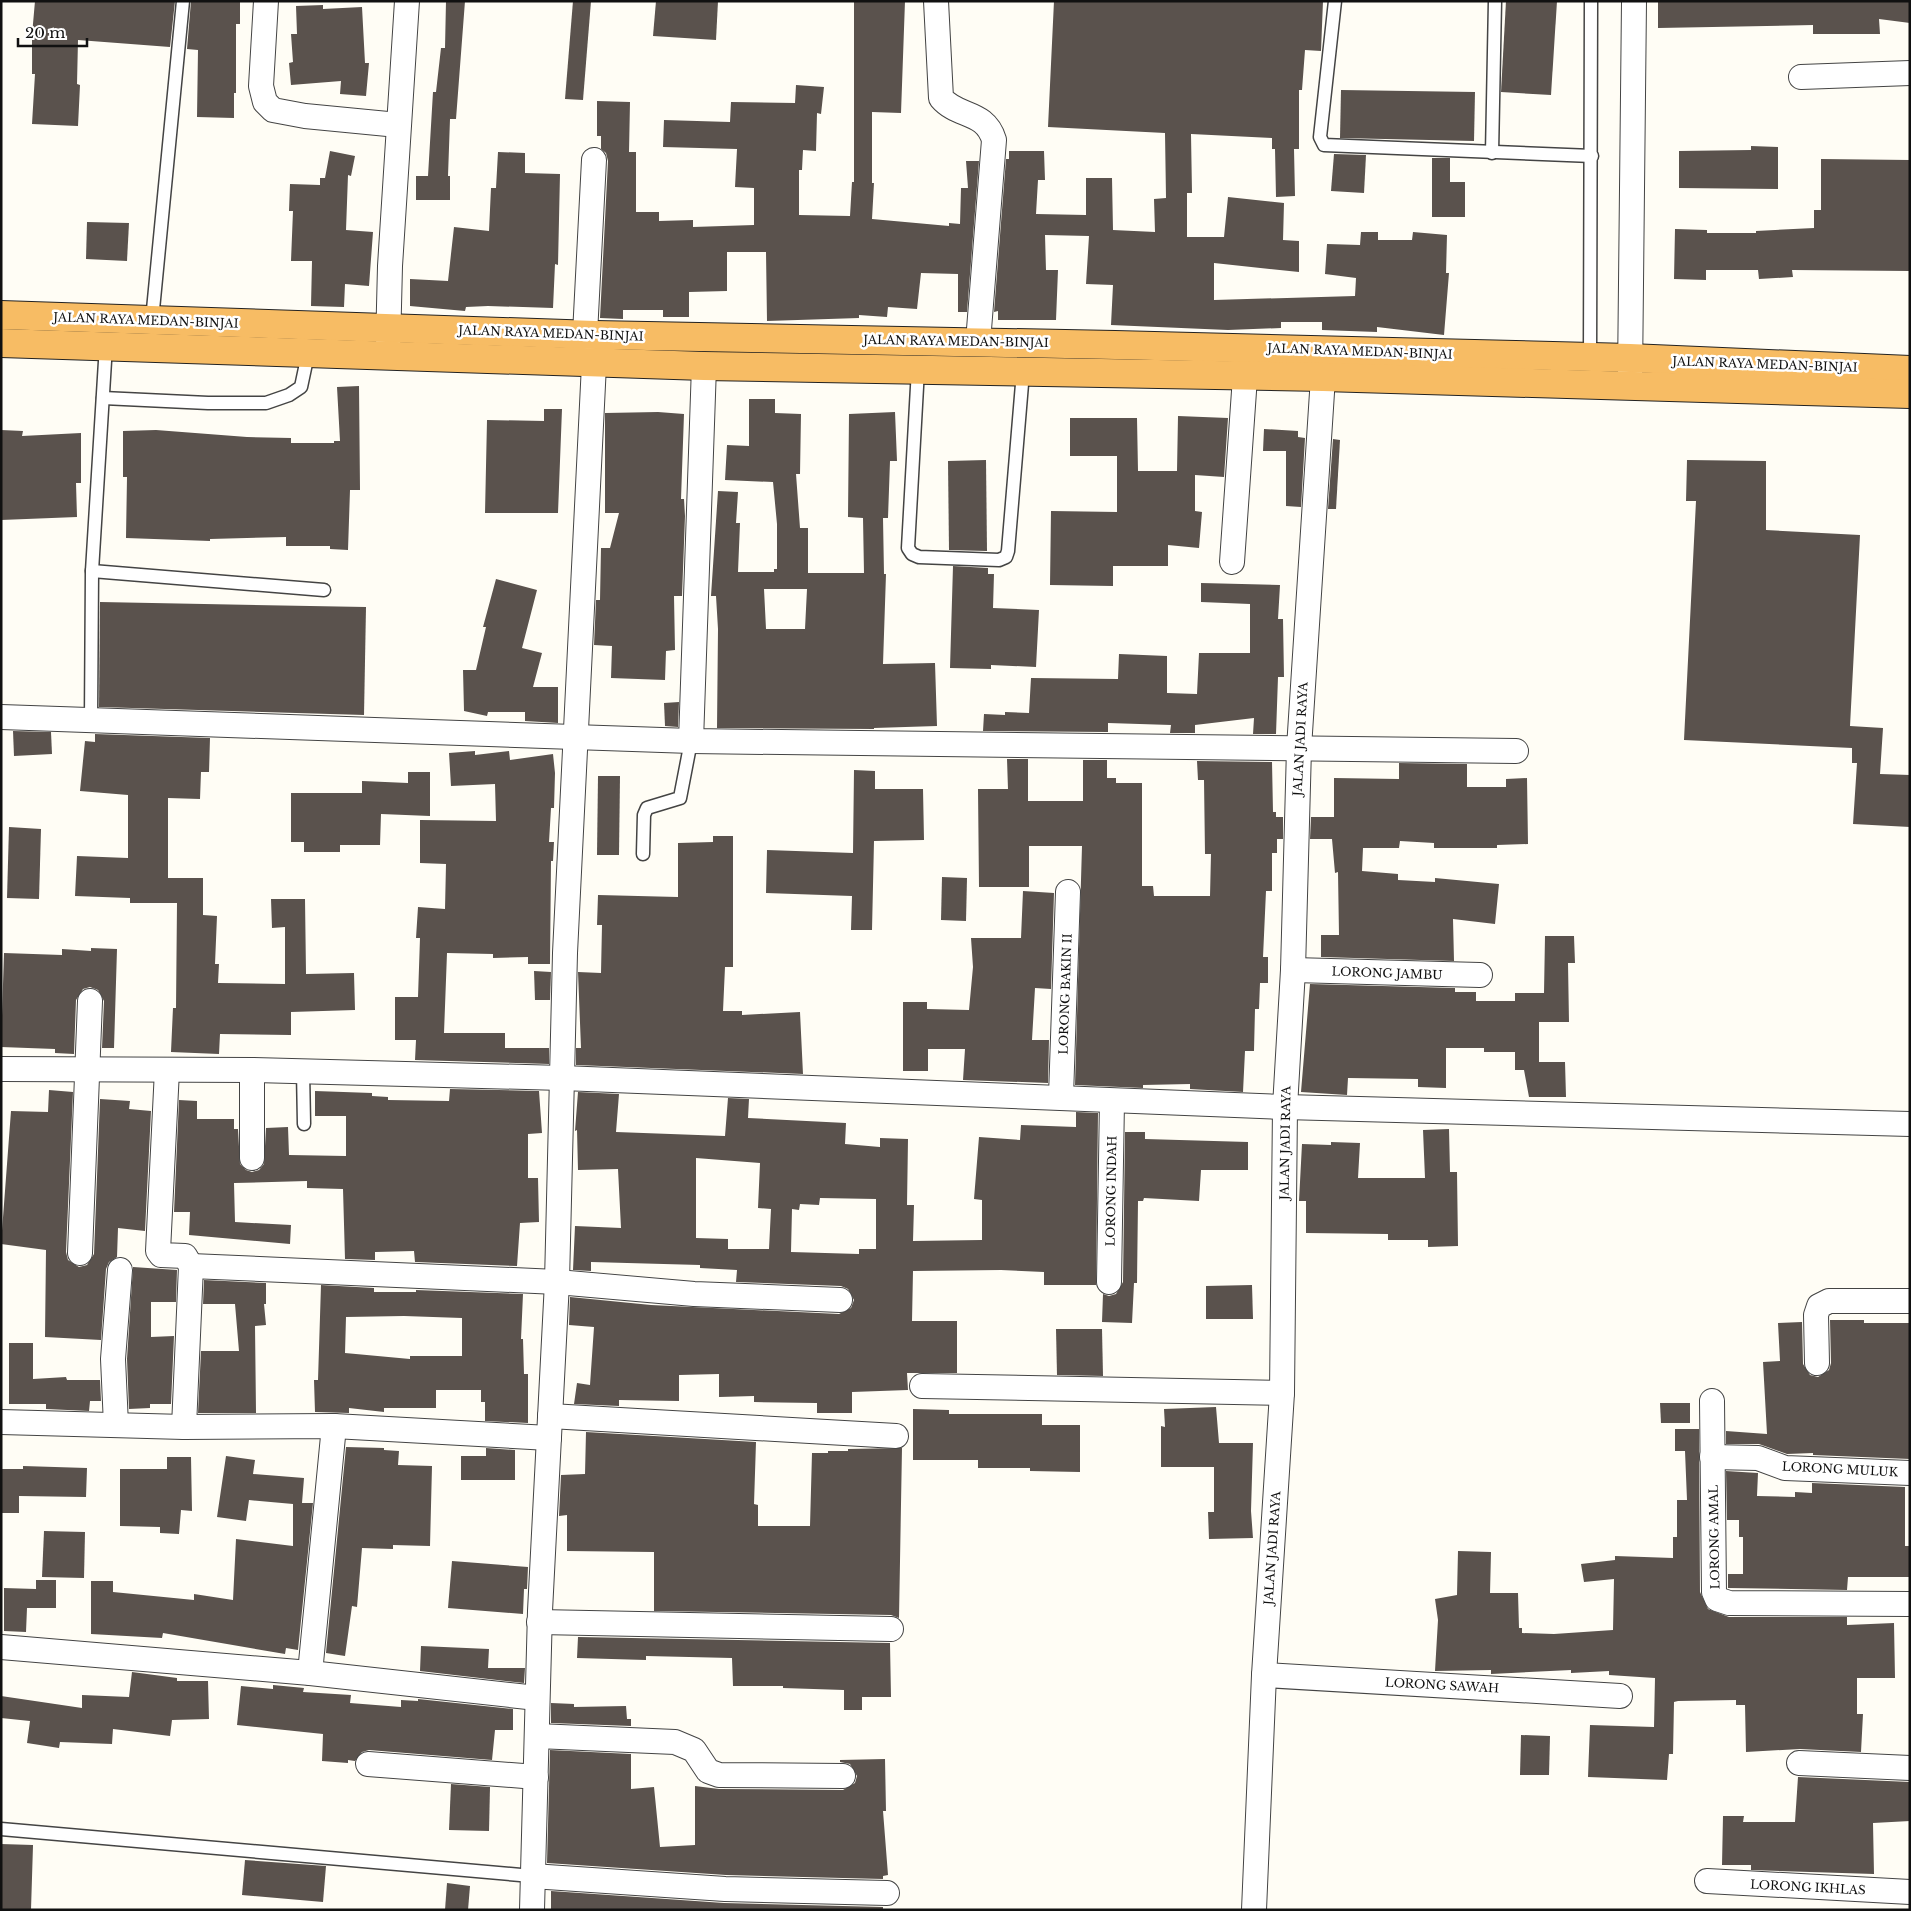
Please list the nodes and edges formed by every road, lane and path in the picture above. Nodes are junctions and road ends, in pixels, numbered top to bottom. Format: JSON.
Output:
{"nodes":[{"id":1,"x":183,"y":1,"type":"edge"},
{"id":2,"x":266,"y":1,"type":"edge"},
{"id":3,"x":407,"y":1,"type":"edge"},
{"id":4,"x":936,"y":1,"type":"edge"},
{"id":5,"x":1335,"y":1,"type":"edge"},
{"id":6,"x":1495,"y":1,"type":"edge"},
{"id":7,"x":1591,"y":1,"type":"edge"},
{"id":8,"x":1634,"y":1,"type":"edge"},
{"id":9,"x":1910,"y":73,"type":"edge"},
{"id":10,"x":1802,"y":77,"type":"dead end"},
{"id":11,"x":398,"y":125,"type":"junction"},
{"id":12,"x":1492,"y":153,"type":"junction"},
{"id":13,"x":1592,"y":156,"type":"junction"},
{"id":14,"x":594,"y":160,"type":"dead end"},
{"id":15,"x":1,"y":315,"type":"edge"},
{"id":16,"x":152,"y":320,"type":"junction"},
{"id":17,"x":388,"y":328,"type":"junction"},
{"id":18,"x":590,"y":335,"type":"junction"},
{"id":19,"x":978,"y":342,"type":"junction"},
{"id":20,"x":1,"y":343,"type":"edge"},
{"id":21,"x":106,"y":345,"type":"junction"},
{"id":22,"x":308,"y":354,"type":"junction"},
{"id":23,"x":388,"y":357,"type":"junction"},
{"id":24,"x":1590,"y":357,"type":"junction"},
{"id":25,"x":1630,"y":358,"type":"junction"},
{"id":26,"x":594,"y":363,"type":"junction"},
{"id":27,"x":704,"y":366,"type":"junction"},
{"id":28,"x":918,"y":369,"type":"junction"},
{"id":29,"x":1910,"y":370,"type":"edge"},
{"id":30,"x":1023,"y":372,"type":"junction"},
{"id":31,"x":1245,"y":377,"type":"junction"},
{"id":32,"x":1323,"y":377,"type":"junction"},
{"id":33,"x":1590,"y":386,"type":"junction"},
{"id":34,"x":1910,"y":386,"type":"edge"},
{"id":35,"x":1630,"y":387,"type":"junction"},
{"id":36,"x":1910,"y":394,"type":"edge"},
{"id":37,"x":103,"y":398,"type":"junction"},
{"id":38,"x":1910,"y":405,"type":"edge"},
{"id":39,"x":1232,"y":562,"type":"dead end"},
{"id":40,"x":92,"y":570,"type":"junction"},
{"id":41,"x":324,"y":590,"type":"dead end"},
{"id":42,"x":1,"y":717,"type":"edge"},
{"id":43,"x":90,"y":719,"type":"junction"},
{"id":44,"x":576,"y":736,"type":"junction"},
{"id":45,"x":691,"y":741,"type":"junction"},
{"id":46,"x":1298,"y":748,"type":"junction"},
{"id":47,"x":1516,"y":751,"type":"dead end"},
{"id":48,"x":643,"y":854,"type":"dead end"},
{"id":49,"x":1068,"y":892,"type":"dead end"},
{"id":50,"x":1293,"y":970,"type":"junction"},
{"id":51,"x":1480,"y":975,"type":"dead end"},
{"id":52,"x":90,"y":1001,"type":"dead end"},
{"id":53,"x":1,"y":1069,"type":"edge"},
{"id":54,"x":86,"y":1070,"type":"junction"},
{"id":55,"x":168,"y":1070,"type":"junction"},
{"id":56,"x":252,"y":1070,"type":"junction"},
{"id":57,"x":303,"y":1071,"type":"junction"},
{"id":58,"x":562,"y":1078,"type":"junction"},
{"id":59,"x":1061,"y":1096,"type":"junction"},
{"id":60,"x":1112,"y":1100,"type":"junction"},
{"id":61,"x":1285,"y":1107,"type":"junction"},
{"id":62,"x":304,"y":1124,"type":"dead end"},
{"id":63,"x":1910,"y":1124,"type":"edge"},
{"id":64,"x":252,"y":1158,"type":"dead end"},
{"id":65,"x":80,"y":1253,"type":"dead end"},
{"id":66,"x":191,"y":1266,"type":"junction"},
{"id":67,"x":120,"y":1270,"type":"dead end"},
{"id":68,"x":557,"y":1282,"type":"junction"},
{"id":69,"x":1109,"y":1282,"type":"dead end"},
{"id":70,"x":840,"y":1300,"type":"dead end"},
{"id":71,"x":1910,"y":1300,"type":"edge"},
{"id":72,"x":1817,"y":1364,"type":"dead end"},
{"id":73,"x":922,"y":1386,"type":"dead end"},
{"id":74,"x":1282,"y":1392,"type":"junction"},
{"id":75,"x":1712,"y":1401,"type":"dead end"},
{"id":76,"x":1,"y":1422,"type":"edge"},
{"id":77,"x":116,"y":1425,"type":"junction"},
{"id":78,"x":334,"y":1426,"type":"junction"},
{"id":79,"x":184,"y":1427,"type":"junction"},
{"id":80,"x":549,"y":1427,"type":"junction"},
{"id":81,"x":896,"y":1436,"type":"dead end"},
{"id":82,"x":1712,"y":1457,"type":"junction"},
{"id":83,"x":1910,"y":1473,"type":"edge"},
{"id":84,"x":1910,"y":1604,"type":"edge"},
{"id":85,"x":539,"y":1622,"type":"junction"},
{"id":86,"x":891,"y":1629,"type":"dead end"},
{"id":87,"x":1,"y":1647,"type":"edge"},
{"id":88,"x":310,"y":1673,"type":"junction"},
{"id":89,"x":1264,"y":1675,"type":"junction"},
{"id":90,"x":1620,"y":1696,"type":"dead end"},
{"id":91,"x":537,"y":1698,"type":"junction"},
{"id":92,"x":537,"y":1736,"type":"junction"},
{"id":93,"x":1799,"y":1763,"type":"dead end"},
{"id":94,"x":368,"y":1764,"type":"dead end"},
{"id":95,"x":1910,"y":1768,"type":"edge"},
{"id":96,"x":843,"y":1776,"type":"dead end"},
{"id":97,"x":536,"y":1777,"type":"junction"},
{"id":98,"x":1,"y":1829,"type":"edge"},
{"id":99,"x":532,"y":1876,"type":"junction"},
{"id":100,"x":1707,"y":1882,"type":"dead end"},
{"id":101,"x":1910,"y":1892,"type":"edge"},
{"id":102,"x":887,"y":1893,"type":"dead end"},
{"id":103,"x":532,"y":1910,"type":"edge"},
{"id":104,"x":1254,"y":1910,"type":"edge"}],
"edges":[{"from":1,"to":16,"type":"lane"},
{"from":2,"to":11,"type":"street"},
{"from":3,"to":11,"type":"street"},
{"from":4,"to":19,"type":"street"},
{"from":5,"to":12,"type":"lane"},
{"from":6,"to":12,"type":"lane"},
{"from":7,"to":13,"type":"lane"},
{"from":8,"to":25,"type":"street"},
{"from":9,"to":10,"type":"street"},
{"from":11,"to":17,"type":"street"},
{"from":12,"to":13,"type":"lane"},
{"from":13,"to":24,"type":"lane"},
{"from":14,"to":18,"type":"street"},
{"from":15,"to":16,"type":"highway","name":"JALAN RAYA MEDAN-BINJAI"},
{"from":16,"to":17,"type":"highway","name":"JALAN RAYA MEDAN-BINJAI"},
{"from":17,"to":18,"type":"highway","name":"JALAN RAYA MEDAN-BINJAI"},
{"from":17,"to":23,"type":"street"},
{"from":18,"to":19,"type":"highway","name":"JALAN RAYA MEDAN-BINJAI"},
{"from":18,"to":26,"type":"street"},
{"from":19,"to":24,"type":"highway","name":"JALAN RAYA MEDAN-BINJAI"},
{"from":20,"to":21,"type":"highway","name":"JALAN RAYA MEDAN-BINJAI"},
{"from":21,"to":22,"type":"highway","name":"JALAN RAYA MEDAN-BINJAI"},
{"from":21,"to":37,"type":"lane"},
{"from":22,"to":23,"type":"highway","name":"JALAN RAYA MEDAN-BINJAI"},
{"from":22,"to":37,"type":"lane"},
{"from":23,"to":26,"type":"highway","name":"JALAN RAYA MEDAN-BINJAI"},
{"from":24,"to":25,"type":"highway","name":"JALAN RAYA MEDAN-BINJAI"},
{"from":24,"to":33,"type":"lane"},
{"from":25,"to":29,"type":"highway","name":"JALAN RAYA MEDAN-BINJAI"},
{"from":25,"to":35,"type":"street"},
{"from":26,"to":27,"type":"highway","name":"JALAN RAYA MEDAN-BINJAI"},
{"from":26,"to":44,"type":"street"},
{"from":27,"to":28,"type":"highway","name":"JALAN RAYA MEDAN-BINJAI"},
{"from":27,"to":45,"type":"street"},
{"from":28,"to":30,"type":"highway","name":"JALAN RAYA MEDAN-BINJAI"},
{"from":28,"to":30,"type":"lane"},
{"from":30,"to":31,"type":"highway","name":"JALAN RAYA MEDAN-BINJAI"},
{"from":31,"to":32,"type":"highway","name":"JALAN RAYA MEDAN-BINJAI"},
{"from":31,"to":39,"type":"street"},
{"from":32,"to":33,"type":"highway","name":"JALAN RAYA MEDAN-BINJAI"},
{"from":32,"to":46,"type":"street","name":"JALAN JADI RAYA"},
{"from":33,"to":35,"type":"highway","name":"JALAN RAYA MEDAN-BINJAI"},
{"from":34,"to":36,"type":"lane"},
{"from":35,"to":36,"type":"highway","name":"JALAN RAYA MEDAN-BINJAI"},
{"from":36,"to":38,"type":"lane"},
{"from":37,"to":40,"type":"lane"},
{"from":40,"to":41,"type":"lane"},
{"from":40,"to":43,"type":"lane"},
{"from":42,"to":43,"type":"street"},
{"from":43,"to":44,"type":"street"},
{"from":44,"to":45,"type":"street"},
{"from":44,"to":58,"type":"street"},
{"from":45,"to":46,"type":"street"},
{"from":45,"to":48,"type":"lane"},
{"from":46,"to":47,"type":"street"},
{"from":46,"to":50,"type":"street","name":"JALAN JADI RAYA"},
{"from":49,"to":59,"type":"street","name":"LORONG BAKIN II"},
{"from":50,"to":51,"type":"street","name":"LORONG JAMBU"},
{"from":50,"to":61,"type":"street","name":"JALAN JADI RAYA"},
{"from":52,"to":54,"type":"street"},
{"from":53,"to":54,"type":"street"},
{"from":54,"to":55,"type":"street"},
{"from":54,"to":65,"type":"street"},
{"from":55,"to":56,"type":"street"},
{"from":55,"to":66,"type":"street"},
{"from":56,"to":57,"type":"street"},
{"from":56,"to":64,"type":"street"},
{"from":57,"to":58,"type":"street"},
{"from":57,"to":62,"type":"lane"},
{"from":58,"to":59,"type":"street"},
{"from":58,"to":68,"type":"street"},
{"from":59,"to":60,"type":"street"},
{"from":60,"to":61,"type":"street"},
{"from":60,"to":69,"type":"street","name":"LORONG INDAH"},
{"from":61,"to":63,"type":"street"},
{"from":61,"to":74,"type":"street","name":"JALAN JADI RAYA"},
{"from":66,"to":68,"type":"street"},
{"from":66,"to":79,"type":"street"},
{"from":67,"to":77,"type":"street"},
{"from":68,"to":70,"type":"street"},
{"from":68,"to":80,"type":"street"},
{"from":71,"to":72,"type":"street"},
{"from":73,"to":74,"type":"street"},
{"from":74,"to":89,"type":"street","name":"JALAN JADI RAYA"},
{"from":75,"to":82,"type":"street","name":"LORONG AMAL"},
{"from":76,"to":77,"type":"street"},
{"from":77,"to":79,"type":"street"},
{"from":78,"to":79,"type":"street"},
{"from":78,"to":80,"type":"street"},
{"from":78,"to":88,"type":"street"},
{"from":80,"to":81,"type":"street"},
{"from":80,"to":85,"type":"street"},
{"from":82,"to":83,"type":"street","name":"LORONG MULUK"},
{"from":82,"to":84,"type":"street","name":"LORONG AMAL"},
{"from":85,"to":86,"type":"street"},
{"from":85,"to":91,"type":"street"},
{"from":87,"to":88,"type":"street"},
{"from":88,"to":91,"type":"street"},
{"from":89,"to":90,"type":"street","name":"LORONG SAWAH"},
{"from":89,"to":104,"type":"street","name":"JALAN JADI RAYA"},
{"from":91,"to":92,"type":"street"},
{"from":92,"to":96,"type":"street"},
{"from":92,"to":97,"type":"street"},
{"from":93,"to":95,"type":"street"},
{"from":94,"to":97,"type":"street"},
{"from":97,"to":99,"type":"street"},
{"from":98,"to":99,"type":"lane"},
{"from":99,"to":102,"type":"street"},
{"from":99,"to":103,"type":"street"},
{"from":100,"to":101,"type":"street","name":"LORONG IKHLAS"}]}
